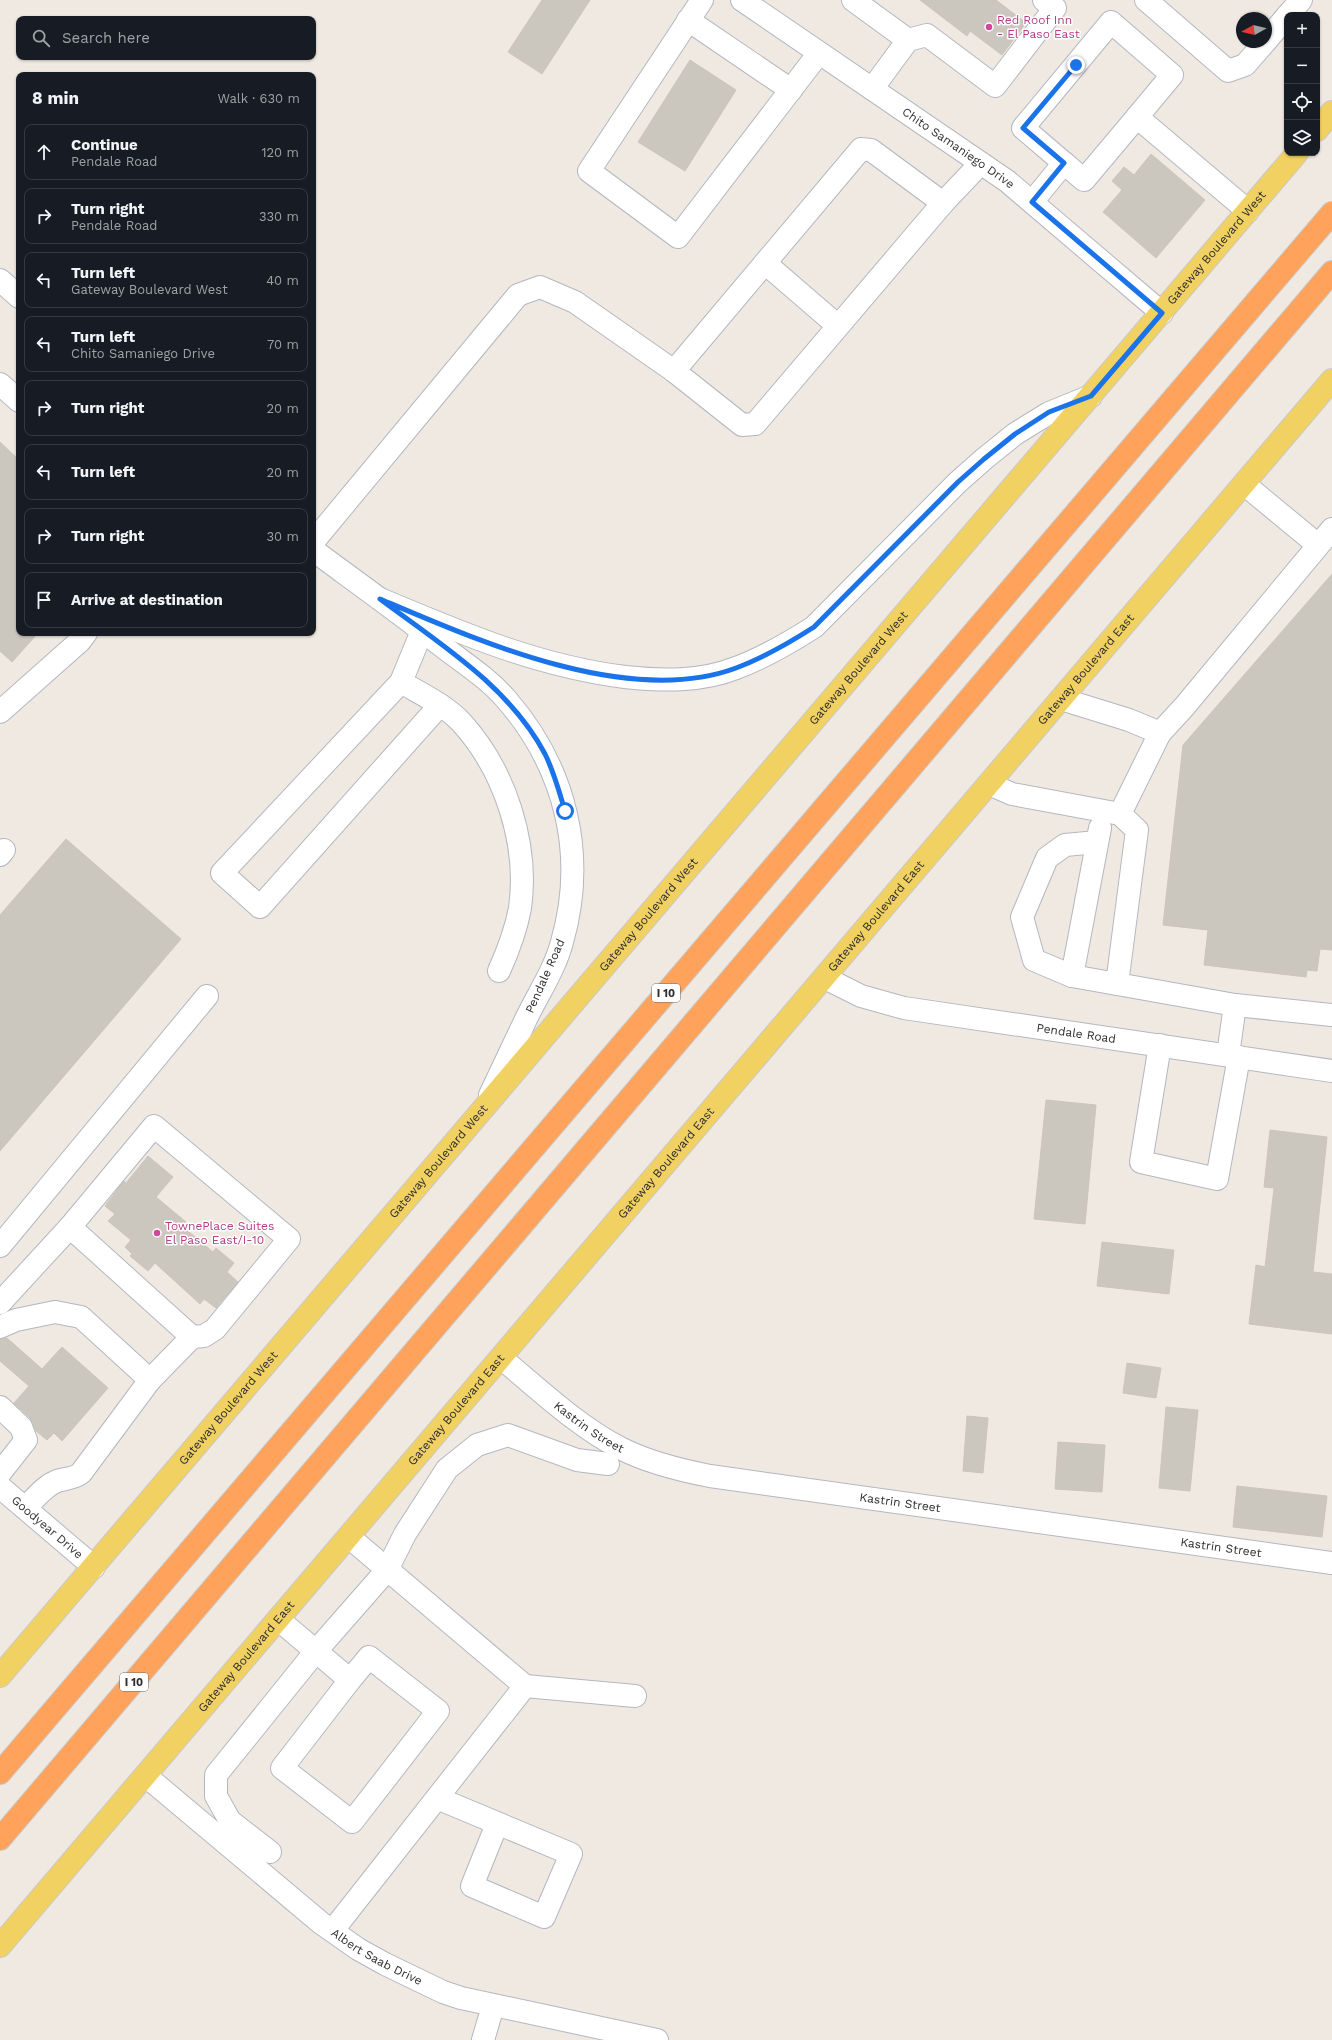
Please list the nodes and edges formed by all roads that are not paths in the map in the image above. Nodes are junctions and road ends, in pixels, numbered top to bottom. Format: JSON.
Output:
{"nodes":[{"id":1,"x":702,"y":0,"type":"edge"},
{"id":2,"x":742,"y":0,"type":"edge"},
{"id":3,"x":853,"y":0,"type":"edge"},
{"id":4,"x":1044,"y":0,"type":"edge"},
{"id":5,"x":1146,"y":0,"type":"edge"},
{"id":6,"x":1301,"y":0,"type":"edge"},
{"id":7,"x":1291,"y":12,"type":"edge"},
{"id":8,"x":688,"y":20,"type":"junction"},
{"id":9,"x":1284,"y":20,"type":"edge"},
{"id":10,"x":1272,"y":33,"type":"edge"},
{"id":11,"x":908,"y":40,"type":"junction"},
{"id":12,"x":1259,"y":48,"type":"edge"},
{"id":13,"x":819,"y":52,"type":"junction"},
{"id":14,"x":872,"y":89,"type":"junction"},
{"id":15,"x":791,"y":90,"type":"junction"},
{"id":16,"x":1332,"y":112,"type":"edge"},
{"id":17,"x":1137,"y":117,"type":"junction"},
{"id":18,"x":1320,"y":126,"type":"edge"},
{"id":19,"x":1294,"y":156,"type":"edge"},
{"id":20,"x":1064,"y":163,"type":"junction"},
{"id":21,"x":980,"y":164,"type":"junction"},
{"id":22,"x":1032,"y":202,"type":"junction"},
{"id":23,"x":944,"y":203,"type":"junction"},
{"id":24,"x":1248,"y":211,"type":"junction"},
{"id":25,"x":1332,"y":213,"type":"edge"},
{"id":26,"x":765,"y":264,"type":"junction"},
{"id":27,"x":1332,"y":272,"type":"edge"},
{"id":28,"x":0,"y":280,"type":"edge"},
{"id":29,"x":16,"y":294,"type":"edge"},
{"id":30,"x":1162,"y":313,"type":"junction"},
{"id":31,"x":838,"y":326,"type":"junction"},
{"id":32,"x":674,"y":371,"type":"junction"},
{"id":33,"x":1331,"y":382,"type":"edge"},
{"id":34,"x":0,"y":384,"type":"edge"},
{"id":35,"x":1091,"y":396,"type":"junction"},
{"id":36,"x":16,"y":398,"type":"edge"},
{"id":37,"x":1244,"y":484,"type":"junction"},
{"id":38,"x":1332,"y":529,"type":"edge"},
{"id":39,"x":316,"y":538,"type":"edge"},
{"id":40,"x":1318,"y":545,"type":"junction"},
{"id":41,"x":316,"y":552,"type":"edge"},
{"id":42,"x":380,"y":599,"type":"junction"},
{"id":43,"x":422,"y":631,"type":"junction"},
{"id":44,"x":84,"y":636,"type":"edge"},
{"id":45,"x":401,"y":682,"type":"junction"},
{"id":46,"x":1062,"y":699,"type":"junction"},
{"id":47,"x":440,"y":705,"type":"junction"},
{"id":48,"x":0,"y":712,"type":"edge"},
{"id":49,"x":1160,"y":733,"type":"junction"},
{"id":50,"x":989,"y":784,"type":"junction"},
{"id":51,"x":1111,"y":812,"type":"junction"},
{"id":52,"x":1097,"y":842,"type":"junction"},
{"id":53,"x":499,"y":972,"type":"dead end"},
{"id":54,"x":1072,"y":976,"type":"junction"},
{"id":55,"x":825,"y":978,"type":"junction"},
{"id":56,"x":1117,"y":984,"type":"junction"},
{"id":57,"x":207,"y":996,"type":"dead end"},
{"id":58,"x":1236,"y":1005,"type":"junction"},
{"id":59,"x":1332,"y":1015,"type":"edge"},
{"id":60,"x":1160,"y":1045,"type":"junction"},
{"id":61,"x":1234,"y":1056,"type":"junction"},
{"id":62,"x":1332,"y":1071,"type":"edge"},
{"id":63,"x":484,"y":1109,"type":"junction"},
{"id":64,"x":70,"y":1227,"type":"junction"},
{"id":65,"x":0,"y":1246,"type":"edge"},
{"id":66,"x":0,"y":1303,"type":"edge"},
{"id":67,"x":0,"y":1327,"type":"edge"},
{"id":68,"x":192,"y":1337,"type":"junction"},
{"id":69,"x":501,"y":1358,"type":"junction"},
{"id":70,"x":150,"y":1380,"type":"junction"},
{"id":71,"x":0,"y":1407,"type":"edge"},
{"id":72,"x":608,"y":1464,"type":"dead end"},
{"id":73,"x":0,"y":1473,"type":"edge"},
{"id":74,"x":0,"y":1487,"type":"edge"},
{"id":75,"x":25,"y":1508,"type":"junction"},
{"id":76,"x":349,"y":1537,"type":"junction"},
{"id":77,"x":1332,"y":1562,"type":"edge"},
{"id":78,"x":94,"y":1567,"type":"junction"},
{"id":79,"x":387,"y":1570,"type":"junction"},
{"id":80,"x":279,"y":1620,"type":"junction"},
{"id":81,"x":316,"y":1651,"type":"junction"},
{"id":82,"x":0,"y":1676,"type":"edge"},
{"id":83,"x":350,"y":1680,"type":"junction"},
{"id":84,"x":525,"y":1686,"type":"junction"},
{"id":85,"x":635,"y":1696,"type":"dead end"},
{"id":86,"x":0,"y":1773,"type":"edge"},
{"id":87,"x":146,"y":1776,"type":"junction"},
{"id":88,"x":437,"y":1798,"type":"junction"},
{"id":89,"x":497,"y":1824,"type":"junction"},
{"id":90,"x":0,"y":1839,"type":"edge"},
{"id":91,"x":270,"y":1852,"type":"dead end"},
{"id":92,"x":333,"y":1930,"type":"junction"},
{"id":93,"x":0,"y":1946,"type":"edge"},
{"id":94,"x":493,"y":2006,"type":"junction"},
{"id":95,"x":609,"y":2035,"type":"edge"},
{"id":96,"x":483,"y":2040,"type":"edge"},
{"id":97,"x":657,"y":2040,"type":"edge"}],
"edges":[{"from":1,"to":8,"type":"street"},
{"from":2,"to":13,"type":"street","name":"Chito Samaniego Drive"},
{"from":3,"to":11,"type":"street"},
{"from":4,"to":11,"type":"street"},
{"from":5,"to":12,"type":"street"},
{"from":6,"to":7,"type":"street"},
{"from":8,"to":15,"type":"street"},
{"from":8,"to":15,"type":"street"},
{"from":9,"to":10,"type":"street"},
{"from":11,"to":14,"type":"street"},
{"from":13,"to":14,"type":"street","name":"Chito Samaniego Drive"},
{"from":13,"to":15,"type":"street"},
{"from":14,"to":21,"type":"street","name":"Chito Samaniego Drive"},
{"from":16,"to":18,"type":"main road"},
{"from":17,"to":20,"type":"street"},
{"from":17,"to":20,"type":"street"},
{"from":17,"to":24,"type":"street"},
{"from":19,"to":24,"type":"main road","name":"Gateway Boulevard West"},
{"from":20,"to":22,"type":"street"},
{"from":21,"to":22,"type":"street","name":"Chito Samaniego Drive"},
{"from":21,"to":23,"type":"street"},
{"from":22,"to":30,"type":"street","name":"Chito Samaniego Drive"},
{"from":23,"to":26,"type":"street"},
{"from":23,"to":31,"type":"street"},
{"from":24,"to":30,"type":"main road","name":"Gateway Boulevard West"},
{"from":25,"to":86,"type":"highway","number":"I 10"},
{"from":26,"to":31,"type":"street"},
{"from":26,"to":32,"type":"street"},
{"from":27,"to":90,"type":"highway","number":"I 10"},
{"from":28,"to":29,"type":"street"},
{"from":30,"to":35,"type":"main road","name":"Gateway Boulevard West"},
{"from":31,"to":32,"type":"street"},
{"from":32,"to":39,"type":"street"},
{"from":33,"to":37,"type":"main road","name":"Gateway Boulevard East"},
{"from":34,"to":36,"type":"street"},
{"from":35,"to":42,"type":"street","name":"Pendale Road"},
{"from":35,"to":63,"type":"main road","name":"Gateway Boulevard West"},
{"from":37,"to":40,"type":"street"},
{"from":37,"to":46,"type":"main road","name":"Gateway Boulevard East"},
{"from":38,"to":40,"type":"street"},
{"from":40,"to":49,"type":"street"},
{"from":41,"to":42,"type":"street","name":"Pendale Road"},
{"from":42,"to":43,"type":"street","name":"Pendale Road"},
{"from":43,"to":45,"type":"street"},
{"from":43,"to":63,"type":"street","name":"Pendale Road"},
{"from":44,"to":48,"type":"street"},
{"from":45,"to":47,"type":"street"},
{"from":45,"to":47,"type":"street"},
{"from":46,"to":49,"type":"street"},
{"from":46,"to":50,"type":"main road","name":"Gateway Boulevard East"},
{"from":47,"to":53,"type":"street"},
{"from":49,"to":51,"type":"street"},
{"from":50,"to":51,"type":"street"},
{"from":50,"to":55,"type":"main road","name":"Gateway Boulevard East"},
{"from":51,"to":52,"type":"street"},
{"from":51,"to":56,"type":"street"},
{"from":52,"to":54,"type":"street"},
{"from":52,"to":54,"type":"street"},
{"from":54,"to":56,"type":"street"},
{"from":55,"to":60,"type":"street","name":"Pendale Road"},
{"from":55,"to":69,"type":"main road","name":"Gateway Boulevard East"},
{"from":56,"to":58,"type":"street"},
{"from":57,"to":65,"type":"street"},
{"from":58,"to":59,"type":"street"},
{"from":58,"to":61,"type":"street"},
{"from":60,"to":61,"type":"street","name":"Pendale Road"},
{"from":60,"to":61,"type":"street"},
{"from":61,"to":62,"type":"street","name":"Pendale Road"},
{"from":63,"to":78,"type":"main road","name":"Gateway Boulevard West"},
{"from":64,"to":66,"type":"street"},
{"from":64,"to":68,"type":"street"},
{"from":64,"to":68,"type":"street"},
{"from":67,"to":70,"type":"street"},
{"from":68,"to":70,"type":"street"},
{"from":69,"to":76,"type":"main road","name":"Gateway Boulevard East"},
{"from":69,"to":77,"type":"street","name":"Kastrin Street"},
{"from":70,"to":75,"type":"street"},
{"from":71,"to":73,"type":"street"},
{"from":72,"to":79,"type":"street"},
{"from":74,"to":75,"type":"street","name":"Goodyear Drive"},
{"from":75,"to":78,"type":"street","name":"Goodyear Drive"},
{"from":76,"to":79,"type":"street"},
{"from":76,"to":80,"type":"main road","name":"Gateway Boulevard East"},
{"from":78,"to":82,"type":"main road","name":"Gateway Boulevard West"},
{"from":79,"to":81,"type":"street"},
{"from":79,"to":84,"type":"street"},
{"from":80,"to":81,"type":"street"},
{"from":80,"to":87,"type":"main road","name":"Gateway Boulevard East"},
{"from":81,"to":83,"type":"street"},
{"from":81,"to":91,"type":"street"},
{"from":83,"to":83,"type":"street"},
{"from":84,"to":85,"type":"street"},
{"from":84,"to":88,"type":"street"},
{"from":87,"to":92,"type":"street","name":"Albert Saab Drive"},
{"from":87,"to":93,"type":"main road","name":"Gateway Boulevard East"},
{"from":88,"to":89,"type":"street"},
{"from":88,"to":92,"type":"street"},
{"from":89,"to":89,"type":"street"},
{"from":92,"to":94,"type":"street","name":"Albert Saab Drive"},
{"from":94,"to":95,"type":"street","name":"Albert Saab Drive"},
{"from":94,"to":96,"type":"street"},
{"from":95,"to":97,"type":"street","name":"Albert Saab Drive"}]}
